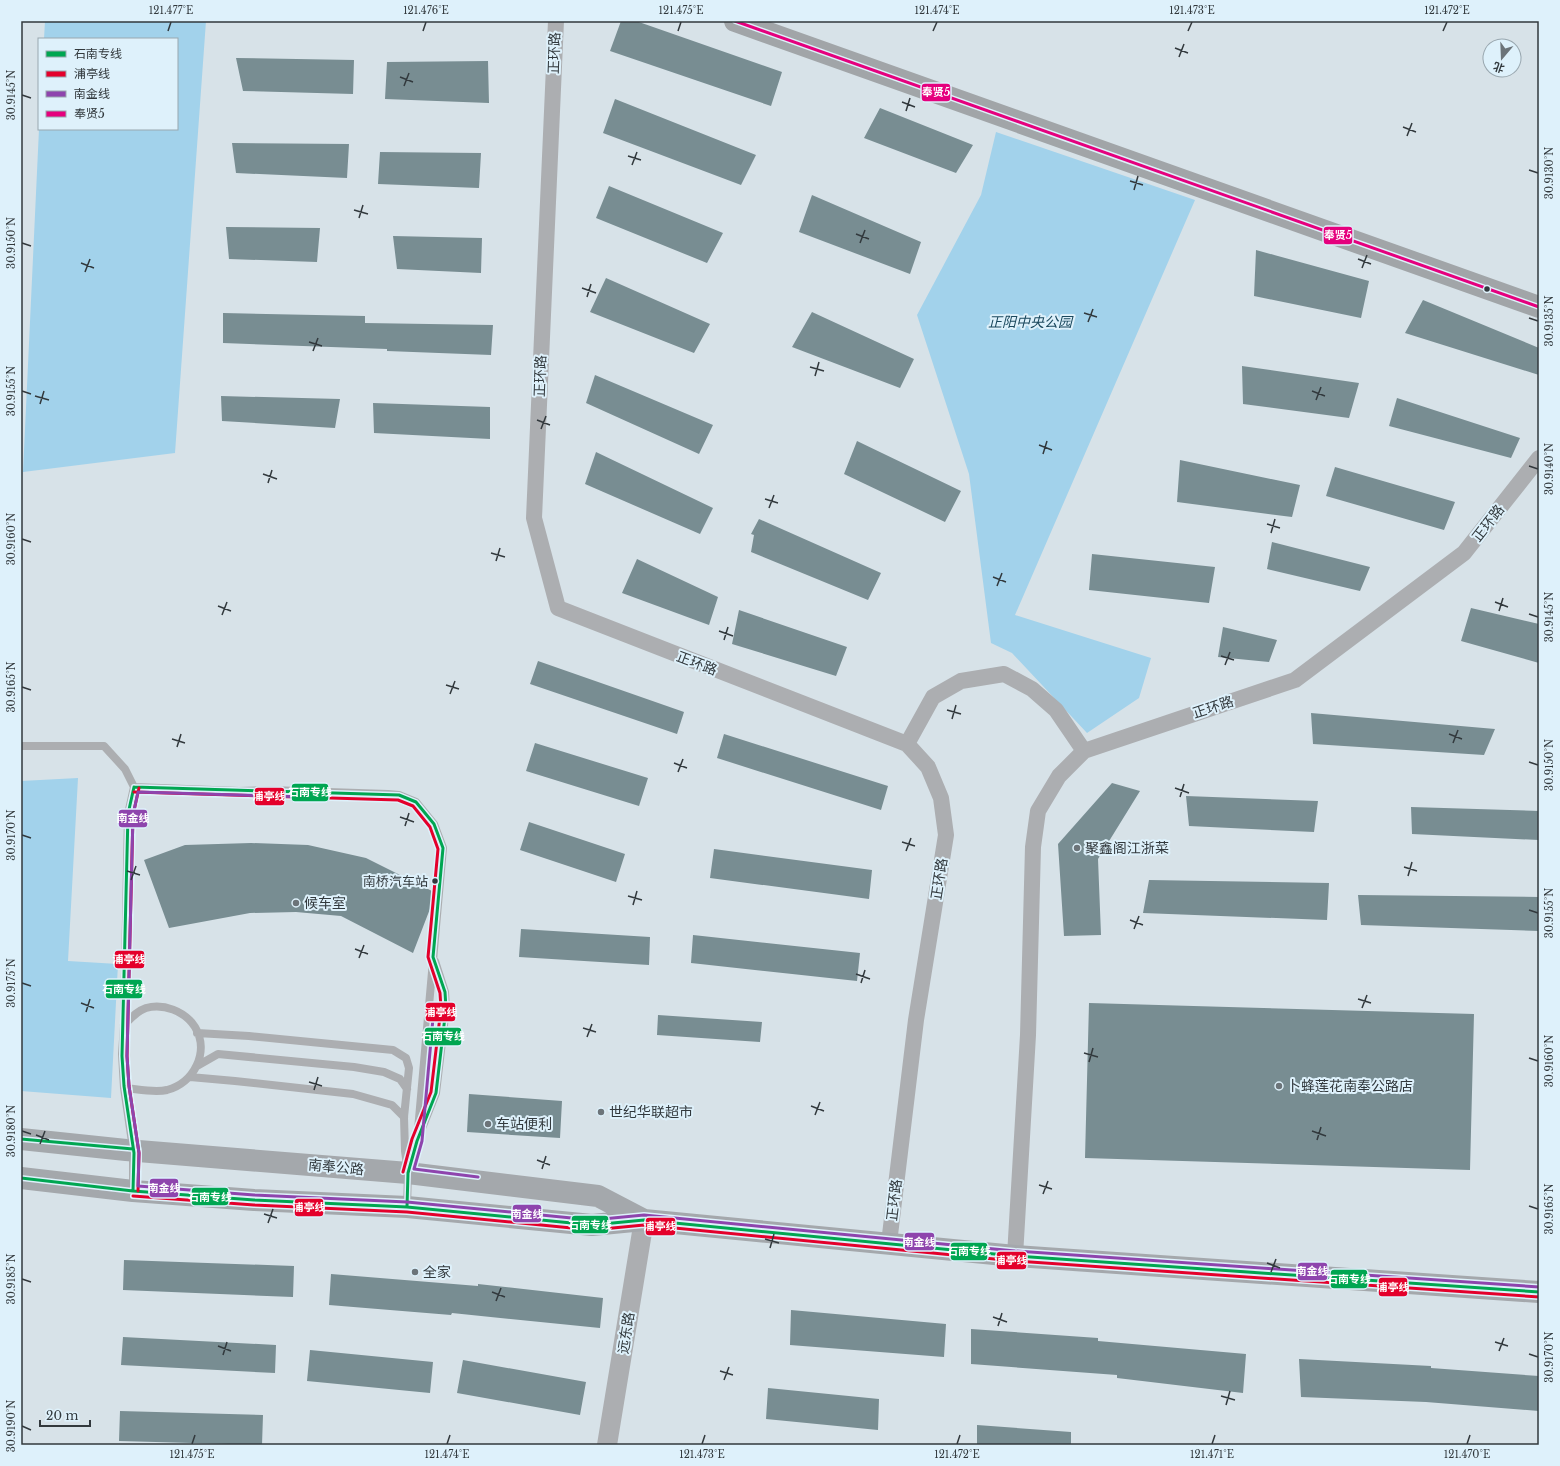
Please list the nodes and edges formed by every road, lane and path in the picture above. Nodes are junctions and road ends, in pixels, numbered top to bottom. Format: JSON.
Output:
{"nodes":[{"id":1,"x":556,"y":21,"type":"edge"},
{"id":2,"x":735,"y":21,"type":"edge"},
{"id":3,"x":1539,"y":307,"type":"edge"},
{"id":4,"x":1539,"y":458,"type":"edge"},
{"id":5,"x":907,"y":744,"type":"junction"},
{"id":6,"x":21,"y":746,"type":"edge"},
{"id":7,"x":1084,"y":751,"type":"junction"},
{"id":8,"x":134,"y":787,"type":"junction"},
{"id":9,"x":433,"y":957,"type":"junction"},
{"id":10,"x":124,"y":1025,"type":"junction"},
{"id":11,"x":197,"y":1033,"type":"junction"},
{"id":12,"x":197,"y":1066,"type":"junction"},
{"id":13,"x":190,"y":1077,"type":"junction"},
{"id":14,"x":124,"y":1088,"type":"junction"},
{"id":15,"x":407,"y":1089,"type":"junction"},
{"id":16,"x":404,"y":1117,"type":"junction"},
{"id":17,"x":21,"y":1139,"type":"edge"},
{"id":18,"x":418,"y":1141,"type":"junction"},
{"id":19,"x":133,"y":1149,"type":"junction"},
{"id":20,"x":408,"y":1173,"type":"junction"},
{"id":21,"x":21,"y":1178,"type":"edge"},
{"id":22,"x":132,"y":1191,"type":"junction"},
{"id":23,"x":407,"y":1207,"type":"junction"},
{"id":24,"x":644,"y":1220,"type":"junction"},
{"id":25,"x":889,"y":1243,"type":"junction"},
{"id":26,"x":1015,"y":1256,"type":"junction"},
{"id":27,"x":1539,"y":1292,"type":"edge"},
{"id":28,"x":607,"y":1445,"type":"edge"}],
"edges":[{"from":1,"to":5,"type":"street","name":"正环路"},
{"from":2,"to":3,"type":"main road"},
{"from":4,"to":7,"type":"street","name":"正环路"},
{"from":5,"to":7,"type":"street"},
{"from":5,"to":25,"type":"street","name":"正环路"},
{"from":6,"to":8,"type":"lane"},
{"from":7,"to":26,"type":"street","name":"正环路"},
{"from":8,"to":9,"type":"lane"},
{"from":8,"to":10,"type":"lane"},
{"from":9,"to":18,"type":"lane"},
{"from":9,"to":18,"type":"lane"},
{"from":10,"to":11,"type":"lane"},
{"from":10,"to":14,"type":"lane"},
{"from":11,"to":12,"type":"lane"},
{"from":11,"to":15,"type":"lane"},
{"from":12,"to":13,"type":"lane"},
{"from":12,"to":15,"type":"lane"},
{"from":13,"to":14,"type":"lane"},
{"from":13,"to":16,"type":"lane"},
{"from":14,"to":19,"type":"lane"},
{"from":15,"to":16,"type":"lane"},
{"from":16,"to":20,"type":"lane"},
{"from":17,"to":19,"type":"main road","name":"南奉公路"},
{"from":18,"to":20,"type":"lane"},
{"from":19,"to":20,"type":"main road","name":"南奉公路"},
{"from":19,"to":22,"type":"lane"},
{"from":20,"to":23,"type":"lane"},
{"from":20,"to":24,"type":"main road","name":"南奉公路"},
{"from":21,"to":22,"type":"main road","name":"南奉公路"},
{"from":22,"to":23,"type":"main road","name":"南奉公路"},
{"from":23,"to":24,"type":"main road","name":"南奉公路"},
{"from":24,"to":25,"type":"main road","name":"南奉公路"},
{"from":24,"to":28,"type":"street","name":"远东路"},
{"from":25,"to":26,"type":"main road","name":"南奉公路"},
{"from":26,"to":27,"type":"main road","name":"南奉公路"}]}
